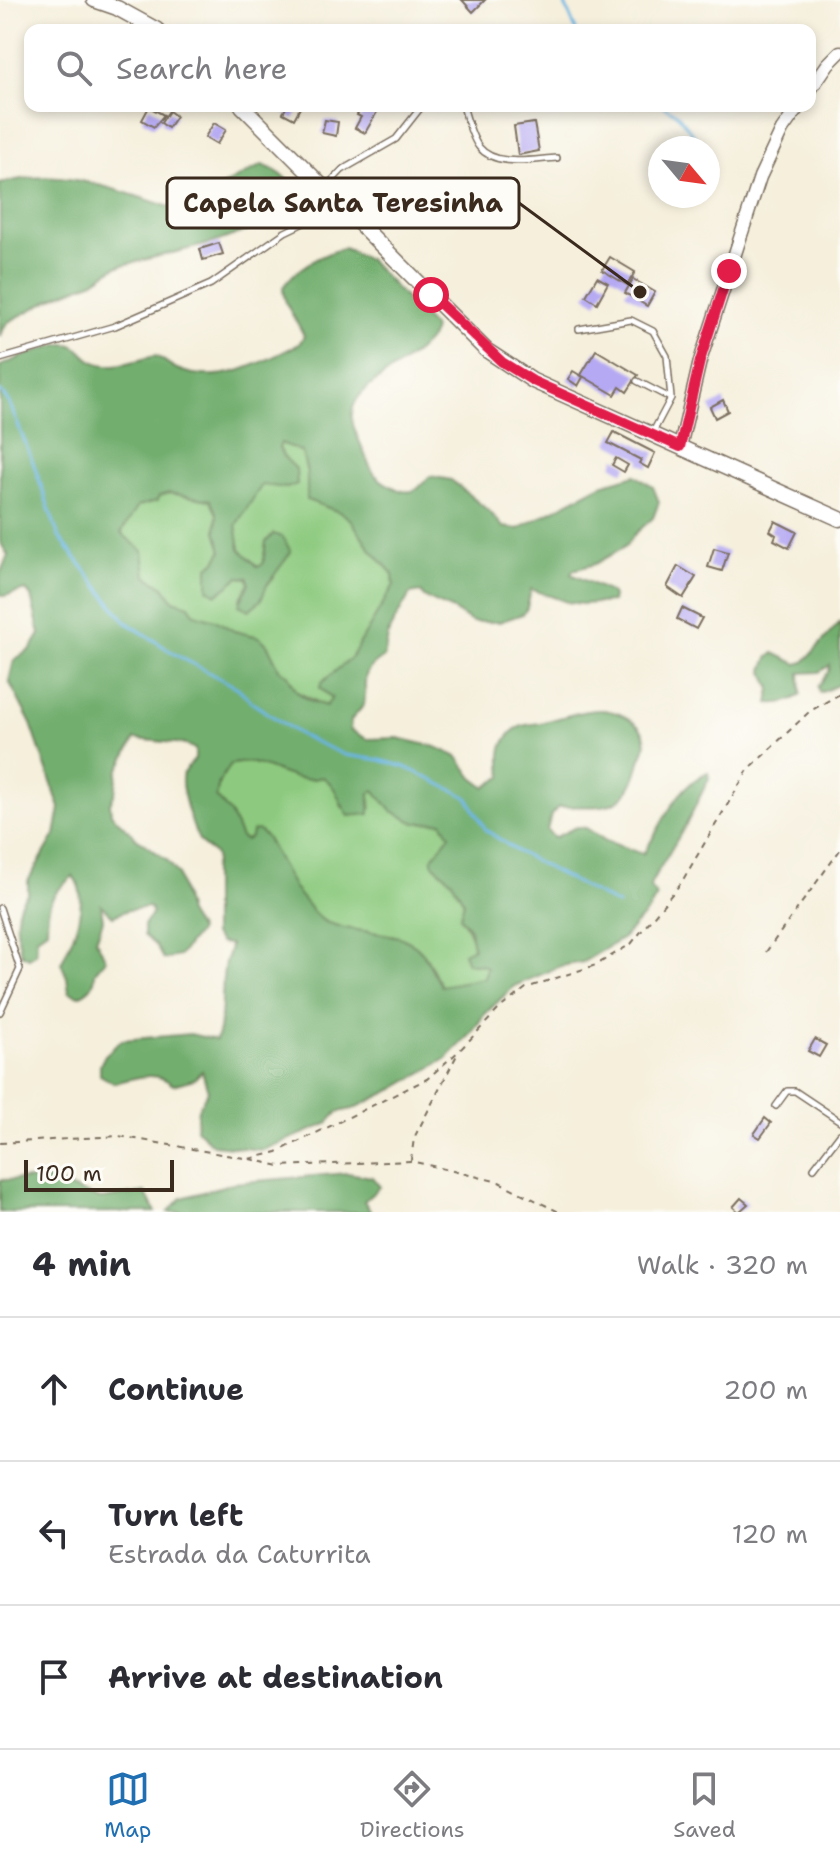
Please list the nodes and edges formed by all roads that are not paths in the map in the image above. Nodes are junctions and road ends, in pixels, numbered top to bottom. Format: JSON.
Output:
{"nodes":[{"id":1,"x":94,"y":0,"type":"edge"},
{"id":2,"x":146,"y":24,"type":"edge"},
{"id":3,"x":840,"y":52,"type":"edge"},
{"id":4,"x":816,"y":82,"type":"edge"},
{"id":5,"x":248,"y":112,"type":"edge"},
{"id":6,"x":417,"y":112,"type":"edge"},
{"id":7,"x":465,"y":112,"type":"edge"},
{"id":8,"x":795,"y":112,"type":"edge"},
{"id":9,"x":557,"y":158,"type":"dead end"},
{"id":10,"x":324,"y":189,"type":"junction"},
{"id":11,"x":340,"y":205,"type":"junction"},
{"id":12,"x":579,"y":329,"type":"dead end"},
{"id":13,"x":0,"y":359,"type":"edge"},
{"id":14,"x":637,"y":381,"type":"dead end"},
{"id":15,"x":671,"y":398,"type":"junction"},
{"id":16,"x":651,"y":436,"type":"junction"},
{"id":17,"x":680,"y":447,"type":"junction"},
{"id":18,"x":840,"y":519,"type":"edge"},
{"id":19,"x":0,"y":908,"type":"edge"},
{"id":20,"x":0,"y":1012,"type":"edge"},
{"id":21,"x":776,"y":1106,"type":"dead end"},
{"id":22,"x":840,"y":1121,"type":"edge"},
{"id":23,"x":840,"y":1134,"type":"edge"},
{"id":24,"x":814,"y":1168,"type":"dead end"}],
"edges":[{"from":1,"to":2,"type":"main road"},
{"from":3,"to":4,"type":"street"},
{"from":5,"to":10,"type":"main road"},
{"from":6,"to":10,"type":"lane"},
{"from":7,"to":9,"type":"lane"},
{"from":8,"to":17,"type":"street"},
{"from":10,"to":11,"type":"main road"},
{"from":11,"to":13,"type":"lane"},
{"from":11,"to":16,"type":"main road"},
{"from":12,"to":15,"type":"lane"},
{"from":14,"to":15,"type":"lane"},
{"from":15,"to":16,"type":"lane"},
{"from":16,"to":17,"type":"main road"},
{"from":17,"to":18,"type":"main road"},
{"from":19,"to":20,"type":"lane"},
{"from":21,"to":22,"type":"lane"},
{"from":23,"to":24,"type":"lane"}]}
